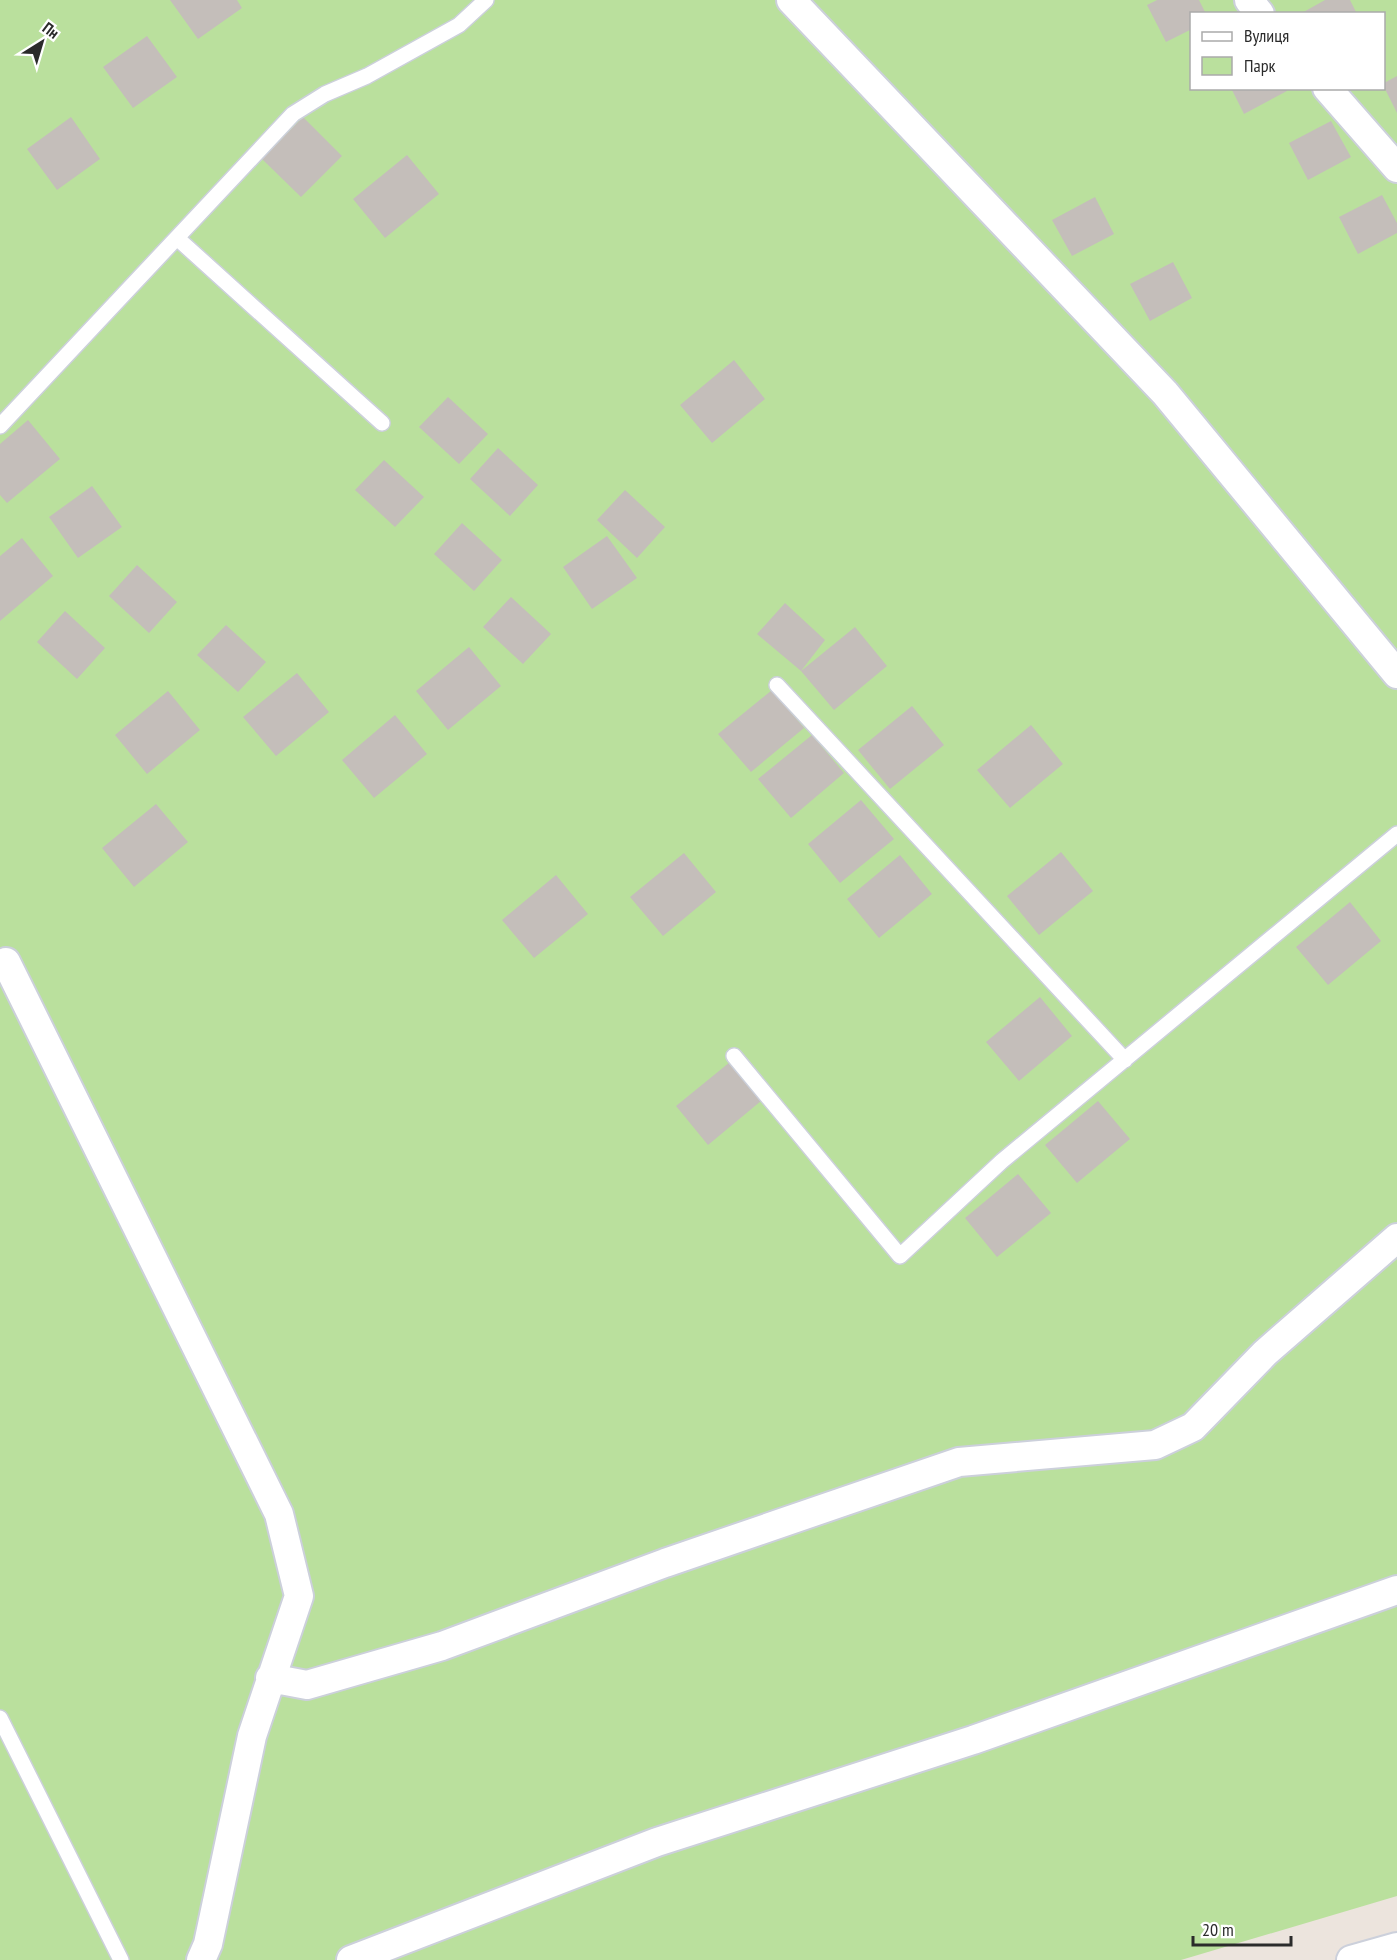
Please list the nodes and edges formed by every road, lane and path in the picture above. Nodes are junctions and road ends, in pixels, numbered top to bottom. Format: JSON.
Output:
{"nodes":[{"id":1,"x":486,"y":0,"type":"edge"},
{"id":2,"x":791,"y":0,"type":"edge"},
{"id":3,"x":1248,"y":0,"type":"edge"},
{"id":4,"x":1258,"y":12,"type":"edge"},
{"id":5,"x":1329,"y":90,"type":"edge"},
{"id":6,"x":1397,"y":168,"type":"edge"},
{"id":7,"x":177,"y":238,"type":"junction"},
{"id":8,"x":382,"y":423,"type":"dead end"},
{"id":9,"x":0,"y":426,"type":"edge"},
{"id":10,"x":1397,"y":674,"type":"edge"},
{"id":11,"x":777,"y":685,"type":"dead end"},
{"id":12,"x":1397,"y":834,"type":"edge"},
{"id":13,"x":6,"y":962,"type":"dead end"},
{"id":14,"x":734,"y":1056,"type":"dead end"},
{"id":15,"x":1125,"y":1060,"type":"junction"},
{"id":16,"x":1397,"y":1238,"type":"edge"},
{"id":17,"x":1397,"y":1590,"type":"edge"},
{"id":18,"x":270,"y":1678,"type":"junction"},
{"id":19,"x":0,"y":1718,"type":"edge"},
{"id":20,"x":1397,"y":1947,"type":"edge"},
{"id":21,"x":121,"y":1960,"type":"edge"},
{"id":22,"x":201,"y":1960,"type":"edge"},
{"id":23,"x":351,"y":1960,"type":"edge"},
{"id":24,"x":1351,"y":1960,"type":"edge"}],
"edges":[{"from":1,"to":7,"type":"lane"},
{"from":2,"to":10,"type":"street"},
{"from":3,"to":4,"type":"street"},
{"from":5,"to":6,"type":"street"},
{"from":7,"to":8,"type":"lane"},
{"from":7,"to":9,"type":"lane"},
{"from":11,"to":15,"type":"lane"},
{"from":12,"to":15,"type":"lane"},
{"from":13,"to":18,"type":"street"},
{"from":14,"to":15,"type":"lane"},
{"from":16,"to":18,"type":"street"},
{"from":17,"to":23,"type":"street"},
{"from":18,"to":22,"type":"street"},
{"from":19,"to":21,"type":"lane"},
{"from":20,"to":24,"type":"street"}]}
